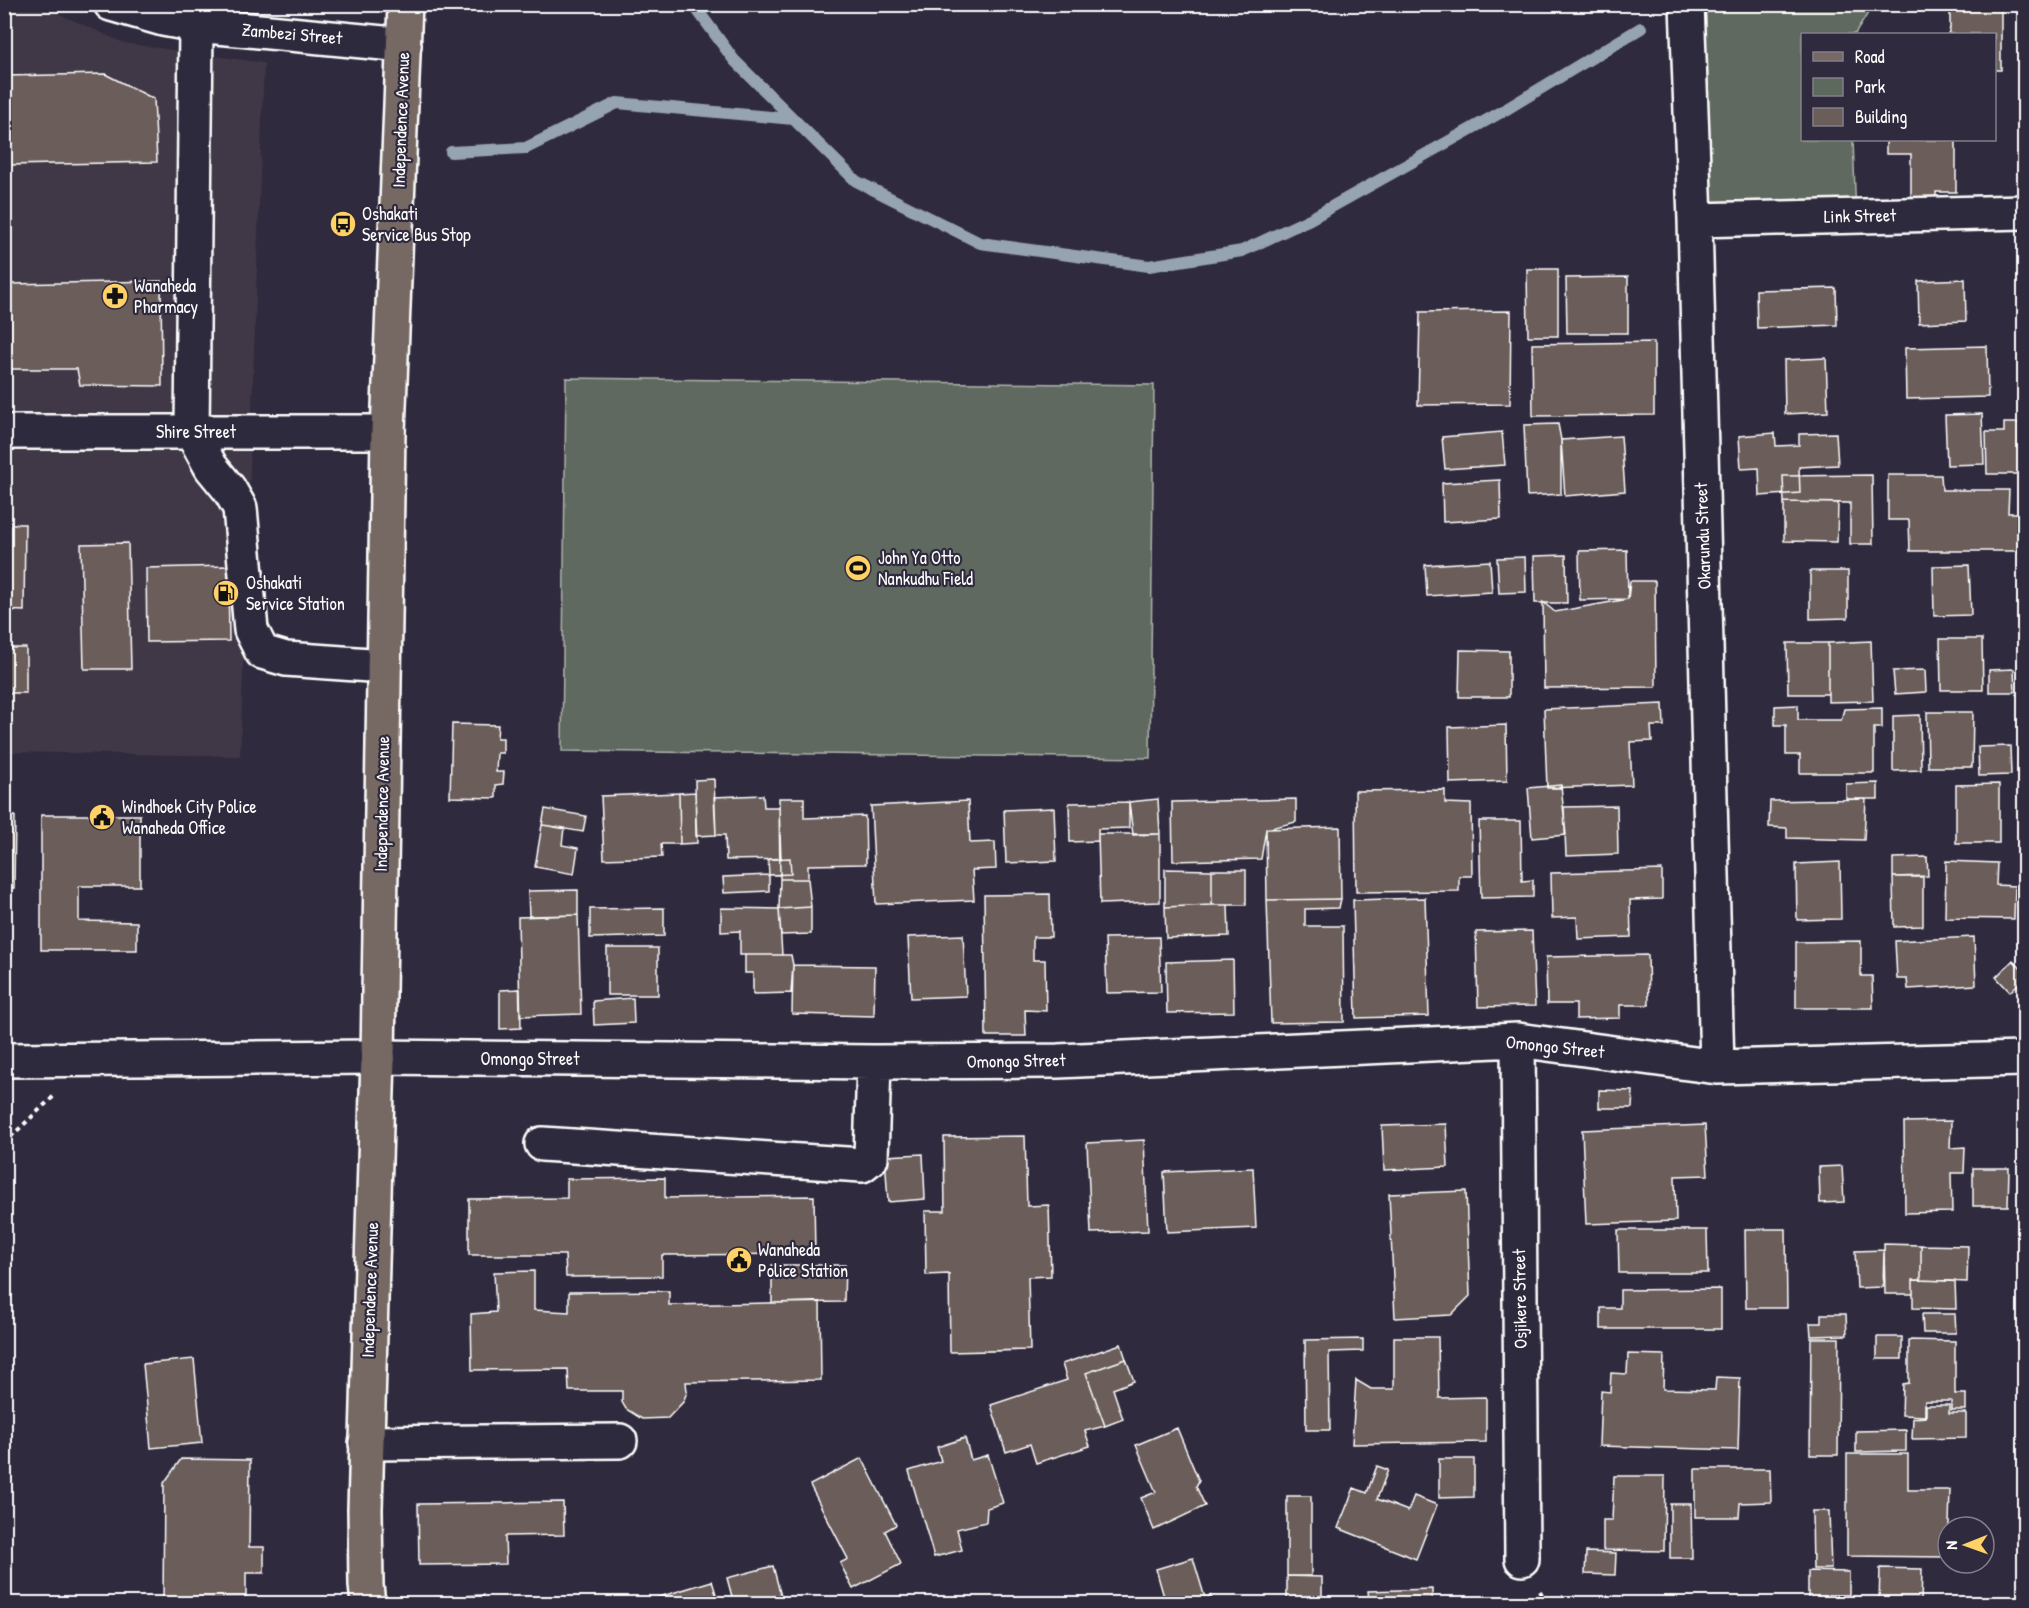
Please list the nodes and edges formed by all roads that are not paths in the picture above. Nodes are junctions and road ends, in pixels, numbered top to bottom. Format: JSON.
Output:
{"nodes":[{"id":1,"x":111,"y":4,"type":"edge"},
{"id":2,"x":405,"y":4,"type":"edge"},
{"id":3,"x":1687,"y":4,"type":"edge"},
{"id":4,"x":196,"y":25,"type":"junction"},
{"id":5,"x":404,"y":45,"type":"junction"},
{"id":6,"x":2025,"y":212,"type":"edge"},
{"id":7,"x":1695,"y":220,"type":"junction"},
{"id":8,"x":4,"y":432,"type":"edge"},
{"id":9,"x":192,"y":432,"type":"junction"},
{"id":10,"x":388,"y":432,"type":"junction"},
{"id":11,"x":384,"y":666,"type":"junction"},
{"id":12,"x":1518,"y":1040,"type":"junction"},
{"id":13,"x":378,"y":1057,"type":"junction"},
{"id":14,"x":2025,"y":1059,"type":"edge"},
{"id":15,"x":4,"y":1060,"type":"edge"},
{"id":16,"x":874,"y":1062,"type":"junction"},
{"id":17,"x":1717,"y":1067,"type":"junction"},
{"id":18,"x":542,"y":1143,"type":"dead end"},
{"id":19,"x":620,"y":1441,"type":"dead end"},
{"id":20,"x":366,"y":1443,"type":"junction"},
{"id":21,"x":1522,"y":1559,"type":"dead end"},
{"id":22,"x":368,"y":1604,"type":"edge"}],
"edges":[{"from":1,"to":4,"type":"street","name":"Zambezi Street"},
{"from":2,"to":5,"type":"main road","name":"Independence Avenue"},
{"from":3,"to":7,"type":"street","name":"Okarundu Street"},
{"from":4,"to":5,"type":"street","name":"Zambezi Street"},
{"from":4,"to":9,"type":"street"},
{"from":5,"to":10,"type":"main road","name":"Independence Avenue"},
{"from":6,"to":7,"type":"street","name":"Link Street"},
{"from":7,"to":17,"type":"street","name":"Okarundu Street"},
{"from":8,"to":9,"type":"street","name":"Shire Street"},
{"from":9,"to":10,"type":"street","name":"Shire Street"},
{"from":9,"to":11,"type":"street"},
{"from":10,"to":11,"type":"main road","name":"Independence Avenue"},
{"from":11,"to":13,"type":"main road","name":"Independence Avenue"},
{"from":12,"to":16,"type":"street","name":"Omongo Street"},
{"from":12,"to":17,"type":"street","name":"Omongo Street"},
{"from":12,"to":21,"type":"street","name":"Osjikere Street"},
{"from":13,"to":15,"type":"street","name":"Omongo Street"},
{"from":13,"to":16,"type":"street","name":"Omongo Street"},
{"from":13,"to":20,"type":"main road","name":"Independence Avenue"},
{"from":14,"to":17,"type":"street","name":"Omongo Street"},
{"from":16,"to":18,"type":"street"},
{"from":19,"to":20,"type":"street"},
{"from":20,"to":22,"type":"main road","name":"Independence Avenue"}]}
